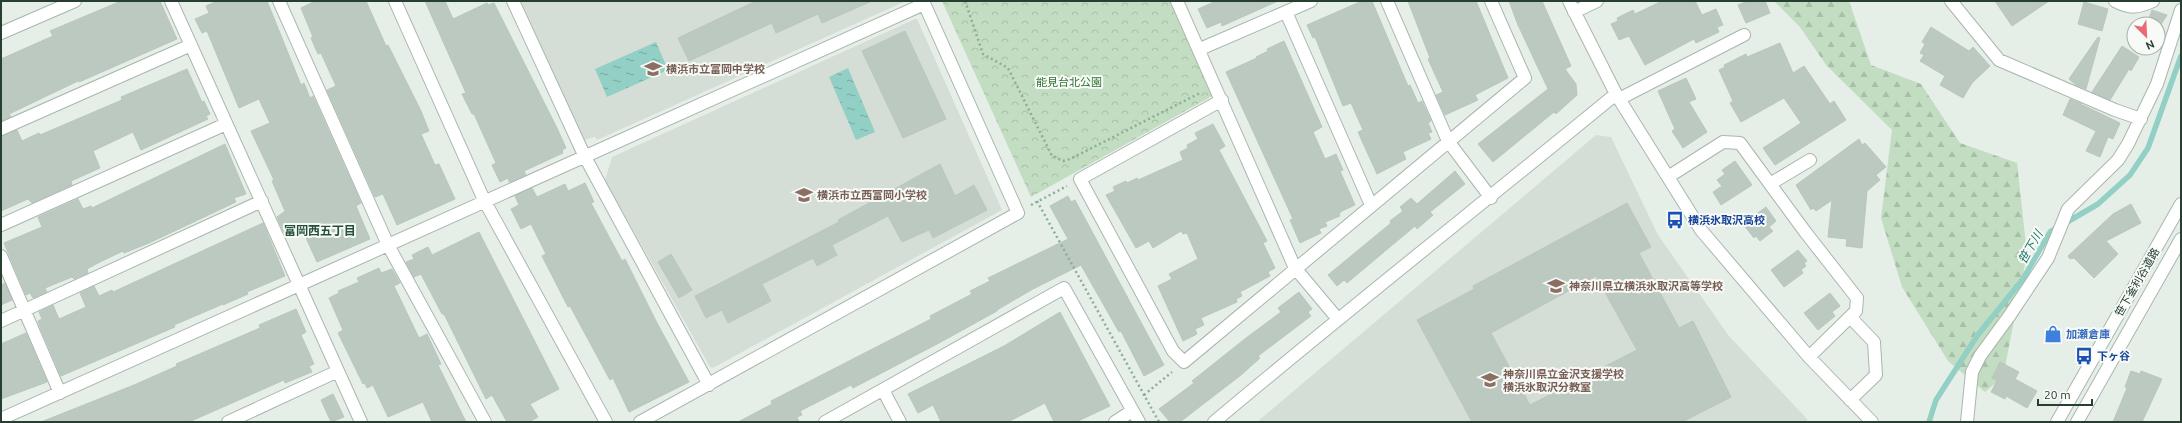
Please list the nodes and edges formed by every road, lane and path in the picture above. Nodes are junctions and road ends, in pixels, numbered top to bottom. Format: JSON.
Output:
{"nodes":[{"id":1,"x":75,"y":1,"type":"edge"},
{"id":2,"x":171,"y":1,"type":"edge"},
{"id":3,"x":279,"y":1,"type":"edge"},
{"id":4,"x":395,"y":1,"type":"edge"},
{"id":5,"x":513,"y":1,"type":"edge"},
{"id":6,"x":966,"y":1,"type":"edge"},
{"id":7,"x":1311,"y":1,"type":"edge"},
{"id":8,"x":1387,"y":1,"type":"edge"},
{"id":9,"x":1491,"y":1,"type":"edge"},
{"id":10,"x":1597,"y":1,"type":"edge"},
{"id":11,"x":1951,"y":1,"type":"edge"},
{"id":12,"x":2115,"y":1,"type":"edge"},
{"id":13,"x":2153,"y":1,"type":"edge"},
{"id":14,"x":924,"y":2,"type":"edge"},
{"id":15,"x":1179,"y":2,"type":"edge"},
{"id":16,"x":1571,"y":6,"type":"edge"},
{"id":17,"x":2181,"y":10,"type":"edge"},
{"id":18,"x":1286,"y":12,"type":"junction"},
{"id":19,"x":2,"y":29,"type":"edge"},
{"id":20,"x":1744,"y":36,"type":"dead end"},
{"id":21,"x":191,"y":45,"type":"junction"},
{"id":22,"x":1200,"y":49,"type":"junction"},
{"id":23,"x":1200,"y":93,"type":"dead end"},
{"id":24,"x":1618,"y":97,"type":"junction"},
{"id":25,"x":1222,"y":100,"type":"junction"},
{"id":26,"x":2141,"y":119,"type":"junction"},
{"id":27,"x":226,"y":124,"type":"junction"},
{"id":28,"x":1,"y":129,"type":"edge"},
{"id":29,"x":1448,"y":141,"type":"junction"},
{"id":30,"x":585,"y":157,"type":"junction"},
{"id":31,"x":1810,"y":160,"type":"dead end"},
{"id":32,"x":1668,"y":177,"type":"junction"},
{"id":33,"x":1080,"y":179,"type":"junction"},
{"id":34,"x":1770,"y":184,"type":"junction"},
{"id":35,"x":1490,"y":198,"type":"junction"},
{"id":36,"x":484,"y":200,"type":"junction"},
{"id":37,"x":262,"y":201,"type":"junction"},
{"id":38,"x":1037,"y":201,"type":"junction"},
{"id":39,"x":1371,"y":205,"type":"junction"},
{"id":40,"x":2180,"y":209,"type":"edge"},
{"id":41,"x":1018,"y":213,"type":"junction"},
{"id":42,"x":1,"y":225,"type":"edge"},
{"id":43,"x":2181,"y":238,"type":"edge"},
{"id":44,"x":388,"y":245,"type":"junction"},
{"id":45,"x":1,"y":256,"type":"edge"},
{"id":46,"x":1296,"y":268,"type":"junction"},
{"id":47,"x":300,"y":285,"type":"junction"},
{"id":48,"x":24,"y":310,"type":"junction"},
{"id":49,"x":1850,"y":317,"type":"junction"},
{"id":50,"x":1337,"y":318,"type":"junction"},
{"id":51,"x":1,"y":321,"type":"edge"},
{"id":52,"x":1809,"y":358,"type":"junction"},
{"id":53,"x":1184,"y":362,"type":"junction"},
{"id":54,"x":338,"y":371,"type":"junction"},
{"id":55,"x":709,"y":385,"type":"junction"},
{"id":56,"x":883,"y":390,"type":"junction"},
{"id":57,"x":60,"y":393,"type":"junction"},
{"id":58,"x":1144,"y":395,"type":"junction"},
{"id":59,"x":1850,"y":400,"type":"junction"},
{"id":60,"x":1132,"y":410,"type":"junction"},
{"id":61,"x":1,"y":419,"type":"edge"},
{"id":62,"x":228,"y":422,"type":"edge"},
{"id":63,"x":361,"y":422,"type":"edge"},
{"id":64,"x":485,"y":422,"type":"edge"},
{"id":65,"x":606,"y":422,"type":"edge"},
{"id":66,"x":640,"y":422,"type":"edge"},
{"id":67,"x":825,"y":422,"type":"edge"},
{"id":68,"x":900,"y":422,"type":"edge"},
{"id":69,"x":1115,"y":422,"type":"edge"},
{"id":70,"x":1139,"y":422,"type":"edge"},
{"id":71,"x":1159,"y":422,"type":"edge"},
{"id":72,"x":1214,"y":422,"type":"edge"},
{"id":73,"x":1872,"y":422,"type":"edge"},
{"id":74,"x":1967,"y":422,"type":"edge"},
{"id":75,"x":2057,"y":422,"type":"edge"},
{"id":76,"x":2077,"y":422,"type":"edge"}],
"edges":[{"from":1,"to":19,"type":"street"},
{"from":2,"to":21,"type":"street"},
{"from":3,"to":44,"type":"street"},
{"from":4,"to":36,"type":"street"},
{"from":5,"to":30,"type":"street"},
{"from":6,"to":23,"type":"path"},
{"from":7,"to":18,"type":"street"},
{"from":8,"to":29,"type":"street"},
{"from":9,"to":29,"type":"street"},
{"from":10,"to":16,"type":"street"},
{"from":11,"to":26,"type":"street"},
{"from":12,"to":13,"type":"street"},
{"from":14,"to":30,"type":"street"},
{"from":14,"to":41,"type":"street"},
{"from":15,"to":22,"type":"street"},
{"from":16,"to":24,"type":"street"},
{"from":17,"to":26,"type":"street"},
{"from":18,"to":22,"type":"street"},
{"from":18,"to":39,"type":"street"},
{"from":20,"to":24,"type":"street"},
{"from":21,"to":27,"type":"street"},
{"from":21,"to":28,"type":"street"},
{"from":22,"to":25,"type":"street"},
{"from":24,"to":32,"type":"street"},
{"from":24,"to":35,"type":"street"},
{"from":25,"to":33,"type":"street"},
{"from":25,"to":46,"type":"street"},
{"from":26,"to":74,"type":"street"},
{"from":27,"to":37,"type":"street"},
{"from":27,"to":42,"type":"street"},
{"from":29,"to":35,"type":"street"},
{"from":29,"to":39,"type":"street"},
{"from":30,"to":36,"type":"street"},
{"from":30,"to":55,"type":"street"},
{"from":31,"to":34,"type":"street"},
{"from":32,"to":34,"type":"street"},
{"from":32,"to":52,"type":"street"},
{"from":33,"to":38,"type":"path"},
{"from":33,"to":53,"type":"street"},
{"from":34,"to":49,"type":"street"},
{"from":35,"to":50,"type":"street"},
{"from":36,"to":44,"type":"street"},
{"from":36,"to":65,"type":"street"},
{"from":37,"to":47,"type":"street"},
{"from":37,"to":48,"type":"street"},
{"from":38,"to":41,"type":"path"},
{"from":38,"to":58,"type":"path"},
{"from":39,"to":46,"type":"street"},
{"from":40,"to":75,"type":"street","name":"笹下釜利谷道路"},
{"from":41,"to":55,"type":"street"},
{"from":43,"to":76,"type":"street","name":"笹下釜利谷道路"},
{"from":44,"to":47,"type":"street"},
{"from":44,"to":64,"type":"street"},
{"from":45,"to":48,"type":"street"},
{"from":46,"to":50,"type":"street"},
{"from":46,"to":53,"type":"street"},
{"from":47,"to":54,"type":"street"},
{"from":47,"to":57,"type":"street"},
{"from":48,"to":51,"type":"street"},
{"from":48,"to":57,"type":"street"},
{"from":49,"to":52,"type":"street"},
{"from":49,"to":59,"type":"street"},
{"from":50,"to":72,"type":"street"},
{"from":52,"to":59,"type":"street"},
{"from":53,"to":58,"type":"path"},
{"from":54,"to":62,"type":"street"},
{"from":54,"to":63,"type":"street"},
{"from":55,"to":66,"type":"street"},
{"from":56,"to":60,"type":"street"},
{"from":56,"to":67,"type":"street"},
{"from":56,"to":68,"type":"street"},
{"from":57,"to":61,"type":"street"},
{"from":58,"to":71,"type":"path"},
{"from":59,"to":73,"type":"street"},
{"from":60,"to":69,"type":"street"},
{"from":60,"to":70,"type":"street"}]}
